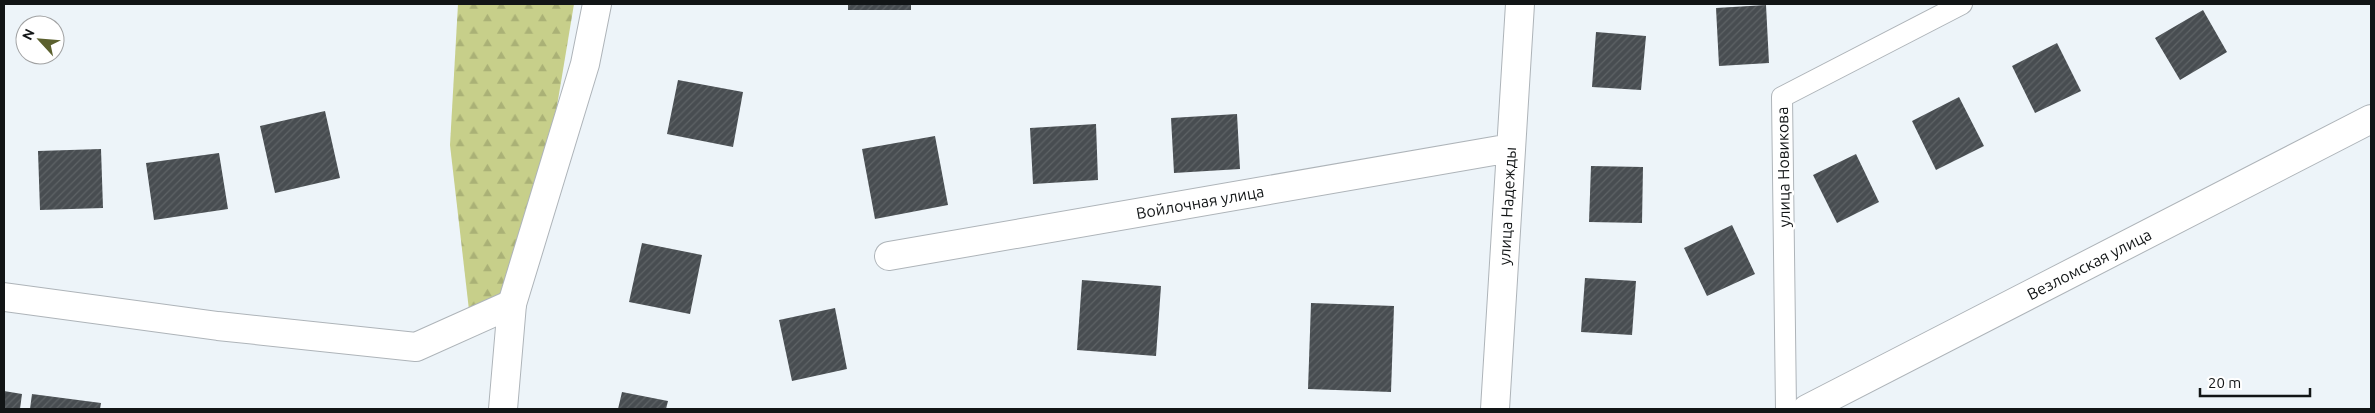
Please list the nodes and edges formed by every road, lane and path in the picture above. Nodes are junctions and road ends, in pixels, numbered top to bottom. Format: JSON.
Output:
{"nodes":[{"id":1,"x":597,"y":4,"type":"edge"},
{"id":2,"x":1520,"y":4,"type":"edge"},
{"id":3,"x":1962,"y":4,"type":"edge"},
{"id":4,"x":2371,"y":119,"type":"edge"},
{"id":5,"x":1511,"y":148,"type":"junction"},
{"id":6,"x":889,"y":256,"type":"dead end"},
{"id":7,"x":4,"y":297,"type":"edge"},
{"id":8,"x":512,"y":304,"type":"junction"},
{"id":9,"x":503,"y":409,"type":"edge"},
{"id":10,"x":1495,"y":409,"type":"edge"},
{"id":11,"x":1786,"y":409,"type":"edge"},
{"id":12,"x":1807,"y":409,"type":"edge"}],
"edges":[{"from":1,"to":8,"type":"street"},
{"from":2,"to":5,"type":"street","name":"улица Надежды"},
{"from":3,"to":11,"type":"lane","name":"улица Новикова"},
{"from":4,"to":12,"type":"street","name":"Везломская улица"},
{"from":5,"to":6,"type":"street","name":"Войлочная улица"},
{"from":5,"to":10,"type":"street","name":"улица Надежды"},
{"from":7,"to":8,"type":"street"},
{"from":8,"to":9,"type":"street"}]}
